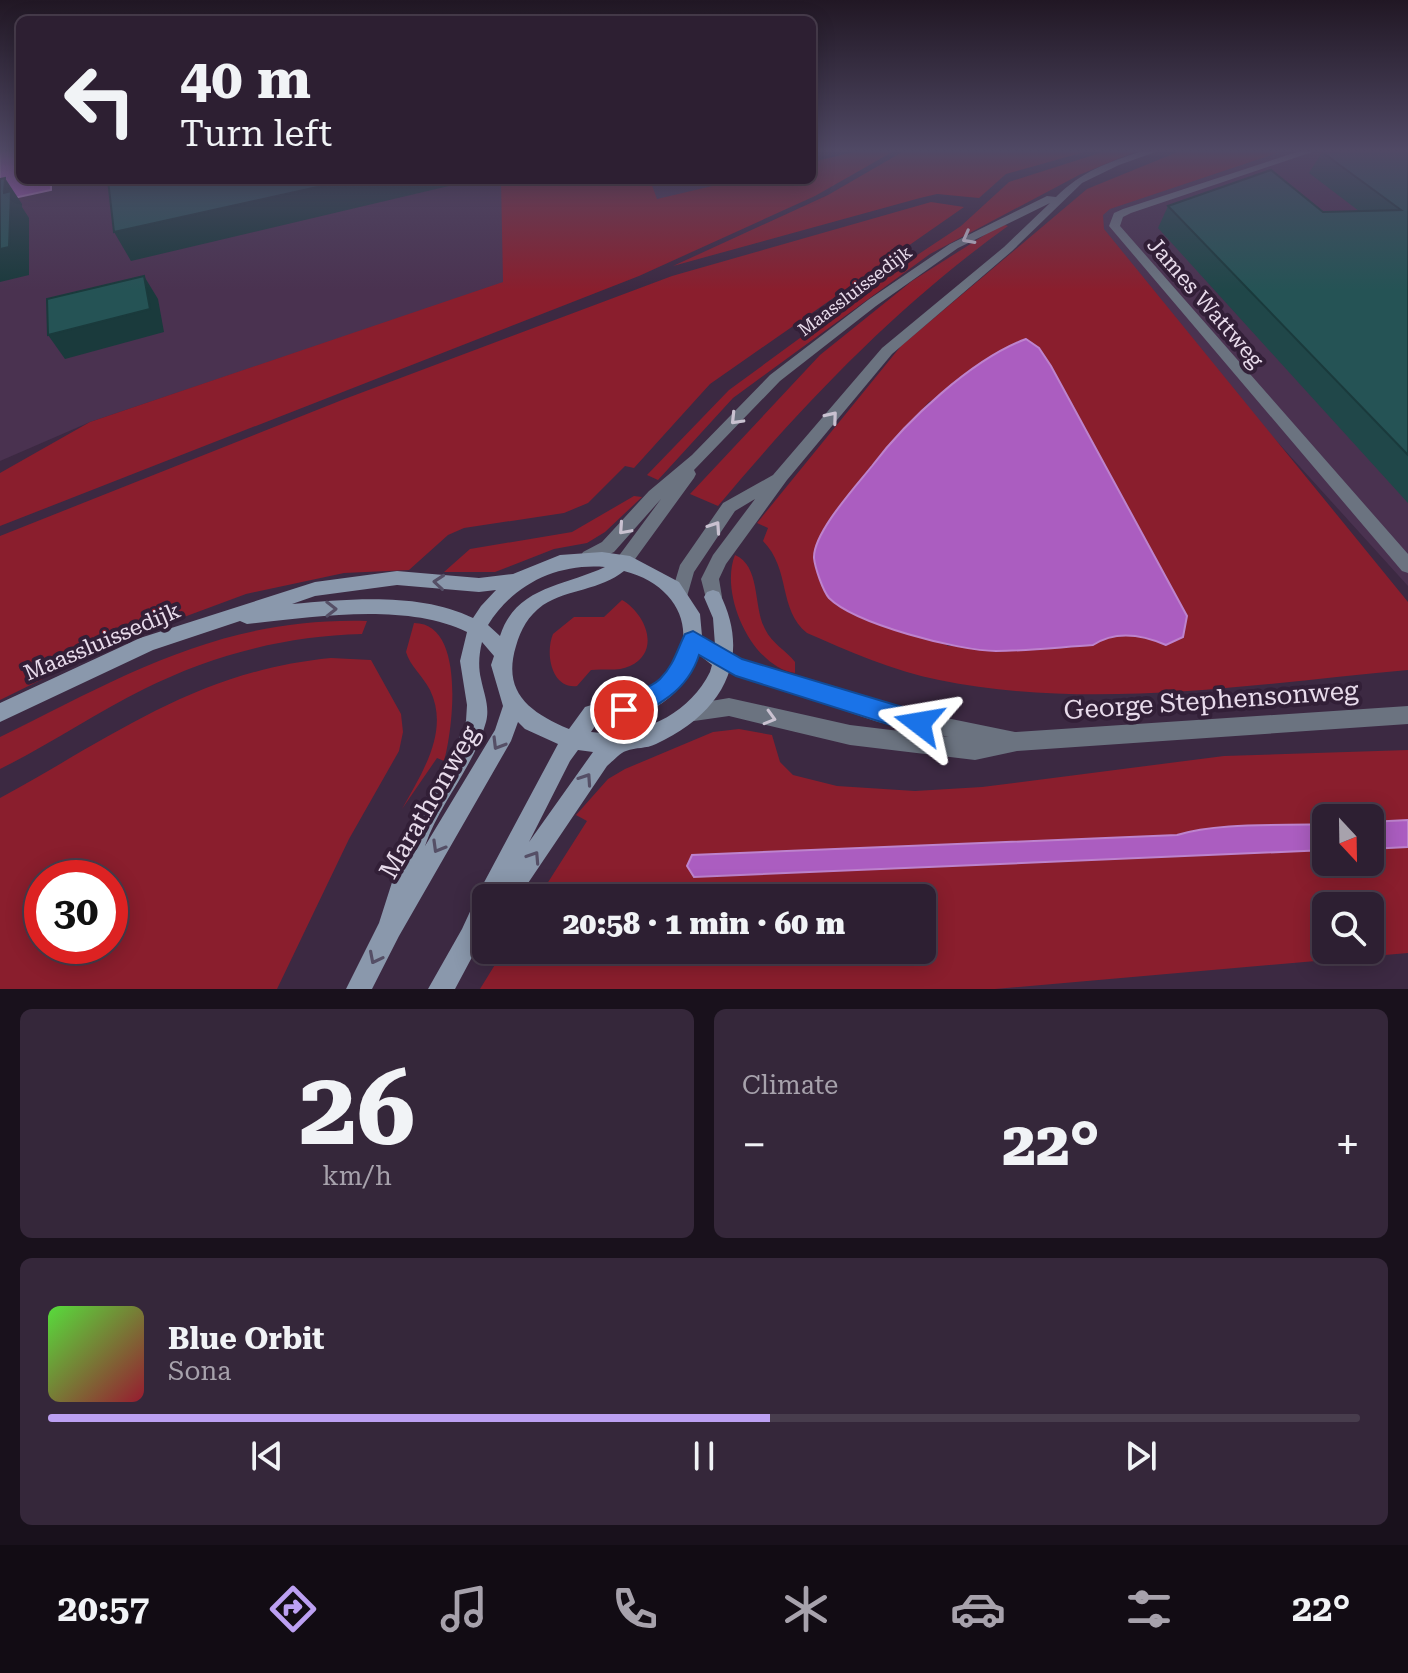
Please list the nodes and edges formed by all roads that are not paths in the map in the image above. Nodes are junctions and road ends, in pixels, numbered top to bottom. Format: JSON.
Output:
{"nodes":[{"id":1,"x":1055,"y":197,"type":"edge"},
{"id":2,"x":1060,"y":197,"type":"edge"},
{"id":3,"x":1169,"y":197,"type":"edge"},
{"id":4,"x":697,"y":459,"type":"junction"},
{"id":5,"x":781,"y":476,"type":"junction"},
{"id":6,"x":589,"y":557,"type":"junction"},
{"id":7,"x":624,"y":561,"type":"junction"},
{"id":8,"x":1408,"y":566,"type":"edge"},
{"id":9,"x":516,"y":581,"type":"junction"},
{"id":10,"x":680,"y":595,"type":"junction"},
{"id":11,"x":713,"y":597,"type":"joint"},
{"id":12,"x":225,"y":618,"type":"junction"},
{"id":13,"x":478,"y":626,"type":"junction"},
{"id":14,"x":693,"y":640,"type":"junction"},
{"id":15,"x":502,"y":652,"type":"junction"},
{"id":16,"x":724,"y":662,"type":"junction"},
{"id":17,"x":513,"y":706,"type":"junction"},
{"id":18,"x":694,"y":712,"type":"junction"},
{"id":19,"x":0,"y":713,"type":"edge"},
{"id":20,"x":1408,"y":715,"type":"edge"},
{"id":21,"x":573,"y":740,"type":"junction"},
{"id":22,"x":1017,"y":741,"type":"junction"},
{"id":23,"x":615,"y":746,"type":"junction"},
{"id":24,"x":496,"y":884,"type":"edge"},
{"id":25,"x":514,"y":884,"type":"edge"},
{"id":26,"x":390,"y":927,"type":"junction"},
{"id":27,"x":472,"y":938,"type":"edge"},
{"id":28,"x":359,"y":989,"type":"edge"},
{"id":29,"x":441,"y":989,"type":"edge"}],
"edges":[{"from":1,"to":4,"type":"street","name":"Maassluissedijk","one_way":true},
{"from":5,"to":2,"type":"street","name":"Maassluissedijk","one_way":true},
{"from":3,"to":8,"type":"street","name":"James Wattweg"},
{"from":4,"to":6,"type":"street","name":"Maassluissedijk","one_way":true},
{"from":4,"to":7,"type":"street","name":"Maassluissedijk"},
{"from":10,"to":5,"type":"street","name":"Maassluissedijk","one_way":true},
{"from":5,"to":11,"type":"street","name":"Maassluissedijk"},
{"from":6,"to":7,"type":"main road"},
{"from":6,"to":9,"type":"main road"},
{"from":7,"to":10,"type":"main road"},
{"from":7,"to":15,"type":"main road"},
{"from":9,"to":12,"type":"main road","name":"Maassluissedijk","one_way":true},
{"from":9,"to":13,"type":"main road"},
{"from":10,"to":14,"type":"main road"},
{"from":11,"to":16,"type":"main road"},
{"from":12,"to":13,"type":"main road","name":"Maassluissedijk","one_way":true},
{"from":12,"to":19,"type":"main road","name":"Maassluissedijk"},
{"from":13,"to":15,"type":"main road"},
{"from":13,"to":26,"type":"main road","name":"Marathonweg"},
{"from":14,"to":16,"type":"main road"},
{"from":14,"to":21,"type":"main road"},
{"from":15,"to":17,"type":"main road"},
{"from":16,"to":18,"type":"main road"},
{"from":16,"to":22,"type":"street","name":"George Stephensonweg"},
{"from":17,"to":21,"type":"main road"},
{"from":17,"to":26,"type":"main road","name":"Marathonweg","one_way":true},
{"from":18,"to":22,"type":"street","name":"George Stephensonweg","one_way":true},
{"from":18,"to":23,"type":"main road"},
{"from":20,"to":22,"type":"street","name":"George Stephensonweg"},
{"from":21,"to":23,"type":"main road"},
{"from":21,"to":24,"type":"main road"},
{"from":25,"to":23,"type":"main road","one_way":true},
{"from":26,"to":28,"type":"main road","name":"Marathonweg","one_way":true},
{"from":27,"to":29,"type":"main road"}]}
